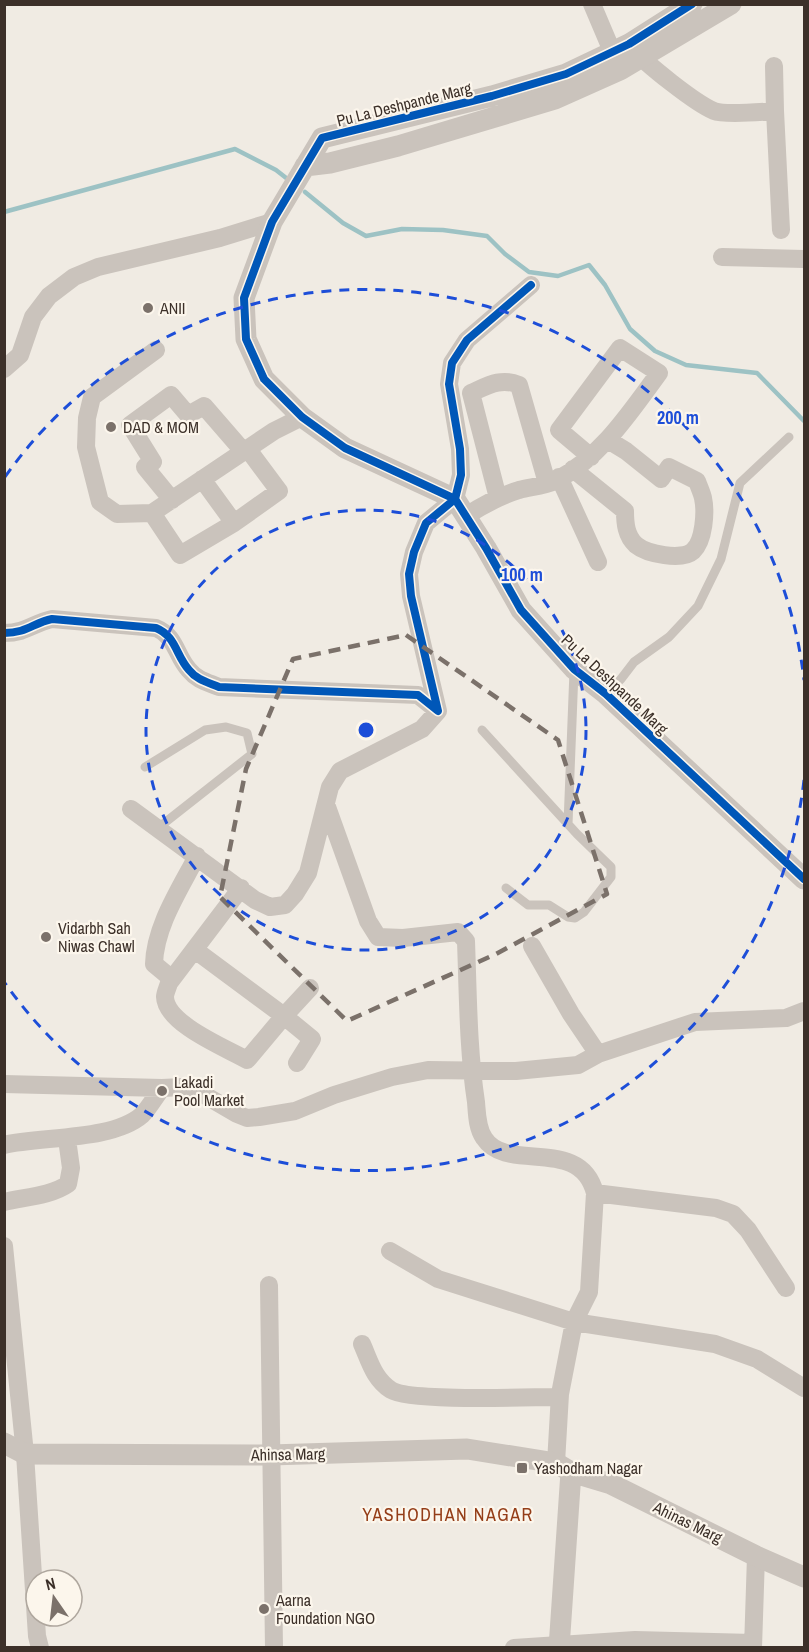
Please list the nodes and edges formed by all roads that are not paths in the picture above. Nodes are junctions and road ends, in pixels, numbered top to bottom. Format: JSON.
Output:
{"nodes":[{"id":1,"x":592,"y":4,"type":"edge"},
{"id":2,"x":731,"y":4,"type":"edge"},
{"id":3,"x":697,"y":10,"type":"edge"},
{"id":4,"x":625,"y":56,"type":"junction"},
{"id":5,"x":774,"y":66,"type":"dead end"},
{"id":6,"x":775,"y":111,"type":"junction"},
{"id":7,"x":272,"y":222,"type":"junction"},
{"id":8,"x":781,"y":230,"type":"dead end"},
{"id":9,"x":722,"y":257,"type":"dead end"},
{"id":10,"x":804,"y":259,"type":"edge"},
{"id":11,"x":531,"y":285,"type":"dead end"},
{"id":12,"x":156,"y":350,"type":"dead end"},
{"id":13,"x":4,"y":369,"type":"edge"},
{"id":14,"x":302,"y":417,"type":"junction"},
{"id":15,"x":789,"y":436,"type":"dead end"},
{"id":16,"x":608,"y":440,"type":"junction"},
{"id":17,"x":245,"y":449,"type":"junction"},
{"id":18,"x":591,"y":457,"type":"junction"},
{"id":19,"x":560,"y":476,"type":"junction"},
{"id":20,"x":202,"y":479,"type":"junction"},
{"id":21,"x":498,"y":498,"type":"junction"},
{"id":22,"x":172,"y":500,"type":"junction"},
{"id":23,"x":460,"y":508,"type":"junction"},
{"id":24,"x":152,"y":513,"type":"junction"},
{"id":25,"x":234,"y":523,"type":"junction"},
{"id":26,"x":598,"y":562,"type":"dead end"},
{"id":27,"x":4,"y":633,"type":"edge"},
{"id":28,"x":574,"y":669,"type":"junction"},
{"id":29,"x":606,"y":694,"type":"junction"},
{"id":30,"x":438,"y":711,"type":"junction"},
{"id":31,"x":482,"y":730,"type":"dead end"},
{"id":32,"x":145,"y":767,"type":"dead end"},
{"id":33,"x":326,"y":804,"type":"junction"},
{"id":34,"x":131,"y":809,"type":"dead end"},
{"id":35,"x":568,"y":824,"type":"junction"},
{"id":36,"x":158,"y":828,"type":"junction"},
{"id":37,"x":197,"y":856,"type":"junction"},
{"id":38,"x":804,"y":879,"type":"edge"},
{"id":39,"x":241,"y":888,"type":"junction"},
{"id":40,"x":506,"y":888,"type":"dead end"},
{"id":41,"x":532,"y":946,"type":"dead end"},
{"id":42,"x":195,"y":950,"type":"junction"},
{"id":43,"x":172,"y":979,"type":"junction"},
{"id":44,"x":310,"y":988,"type":"dead end"},
{"id":45,"x":804,"y":1011,"type":"edge"},
{"id":46,"x":284,"y":1016,"type":"junction"},
{"id":47,"x":598,"y":1054,"type":"junction"},
{"id":48,"x":297,"y":1063,"type":"dead end"},
{"id":49,"x":471,"y":1072,"type":"junction"},
{"id":50,"x":4,"y":1084,"type":"edge"},
{"id":51,"x":162,"y":1088,"type":"junction"},
{"id":52,"x":67,"y":1139,"type":"junction"},
{"id":53,"x":4,"y":1145,"type":"edge"},
{"id":54,"x":595,"y":1193,"type":"junction"},
{"id":55,"x":4,"y":1202,"type":"edge"},
{"id":56,"x":4,"y":1245,"type":"edge"},
{"id":57,"x":390,"y":1251,"type":"dead end"},
{"id":58,"x":269,"y":1285,"type":"dead end"},
{"id":59,"x":786,"y":1288,"type":"dead end"},
{"id":60,"x":574,"y":1322,"type":"junction"},
{"id":61,"x":362,"y":1344,"type":"dead end"},
{"id":62,"x":804,"y":1388,"type":"edge"},
{"id":63,"x":560,"y":1394,"type":"junction"},
{"id":64,"x":4,"y":1443,"type":"edge"},
{"id":65,"x":25,"y":1454,"type":"junction"},
{"id":66,"x":270,"y":1455,"type":"junction"},
{"id":67,"x":563,"y":1467,"type":"junction"},
{"id":68,"x":756,"y":1556,"type":"junction"},
{"id":69,"x":804,"y":1577,"type":"edge"},
{"id":70,"x":753,"y":1645,"type":"edge"},
{"id":71,"x":559,"y":1646,"type":"edge"},
{"id":72,"x":40,"y":1647,"type":"edge"},
{"id":73,"x":274,"y":1647,"type":"edge"},
{"id":74,"x":514,"y":1647,"type":"edge"}],
"edges":[{"from":1,"to":4,"type":"street"},
{"from":2,"to":3,"type":"street"},
{"from":3,"to":4,"type":"street"},
{"from":4,"to":6,"type":"street"},
{"from":4,"to":7,"type":"street"},
{"from":5,"to":6,"type":"street"},
{"from":6,"to":8,"type":"street"},
{"from":7,"to":13,"type":"street"},
{"from":7,"to":14,"type":"street"},
{"from":9,"to":10,"type":"street"},
{"from":11,"to":23,"type":"street"},
{"from":12,"to":24,"type":"street"},
{"from":14,"to":17,"type":"street"},
{"from":14,"to":23,"type":"street"},
{"from":15,"to":29,"type":"lane"},
{"from":16,"to":18,"type":"street"},
{"from":16,"to":18,"type":"street"},
{"from":16,"to":19,"type":"street"},
{"from":17,"to":20,"type":"street"},
{"from":17,"to":22,"type":"street"},
{"from":17,"to":25,"type":"street"},
{"from":18,"to":19,"type":"street"},
{"from":19,"to":21,"type":"street"},
{"from":19,"to":21,"type":"street"},
{"from":19,"to":26,"type":"street"},
{"from":20,"to":22,"type":"street"},
{"from":20,"to":25,"type":"street"},
{"from":21,"to":23,"type":"street"},
{"from":22,"to":24,"type":"street"},
{"from":23,"to":28,"type":"street","name":"Pu La Deshpande Marg"},
{"from":23,"to":30,"type":"street"},
{"from":24,"to":25,"type":"street"},
{"from":27,"to":30,"type":"street"},
{"from":28,"to":29,"type":"street","name":"Pu La Deshpande Marg"},
{"from":28,"to":35,"type":"lane"},
{"from":29,"to":38,"type":"street","name":"Pu La Deshpande Marg"},
{"from":30,"to":33,"type":"street"},
{"from":31,"to":35,"type":"lane"},
{"from":32,"to":36,"type":"lane"},
{"from":33,"to":39,"type":"street"},
{"from":33,"to":49,"type":"street"},
{"from":34,"to":36,"type":"street"},
{"from":35,"to":40,"type":"lane"},
{"from":36,"to":37,"type":"street"},
{"from":37,"to":39,"type":"street"},
{"from":37,"to":43,"type":"street"},
{"from":39,"to":42,"type":"street"},
{"from":41,"to":47,"type":"street"},
{"from":42,"to":43,"type":"street"},
{"from":42,"to":46,"type":"street"},
{"from":43,"to":46,"type":"street"},
{"from":44,"to":46,"type":"street"},
{"from":45,"to":47,"type":"street"},
{"from":46,"to":48,"type":"street"},
{"from":47,"to":49,"type":"street"},
{"from":49,"to":51,"type":"street"},
{"from":49,"to":54,"type":"street"},
{"from":50,"to":51,"type":"street"},
{"from":51,"to":52,"type":"street"},
{"from":52,"to":53,"type":"street"},
{"from":52,"to":55,"type":"street"},
{"from":54,"to":59,"type":"street"},
{"from":54,"to":60,"type":"street"},
{"from":56,"to":65,"type":"street"},
{"from":57,"to":60,"type":"street"},
{"from":58,"to":66,"type":"street"},
{"from":60,"to":62,"type":"street"},
{"from":60,"to":63,"type":"street"},
{"from":61,"to":63,"type":"street"},
{"from":63,"to":67,"type":"street"},
{"from":64,"to":65,"type":"street","name":"Ahinsa Marg"},
{"from":65,"to":66,"type":"street","name":"Ahinsa Marg"},
{"from":65,"to":72,"type":"street"},
{"from":66,"to":67,"type":"street","name":"Ahinsa Marg"},
{"from":66,"to":73,"type":"street"},
{"from":67,"to":68,"type":"street","name":"Ahinas Marg"},
{"from":67,"to":71,"type":"street"},
{"from":68,"to":69,"type":"street","name":"Ahinas Marg"},
{"from":68,"to":70,"type":"street"},
{"from":70,"to":71,"type":"street"},
{"from":71,"to":74,"type":"street"}]}
